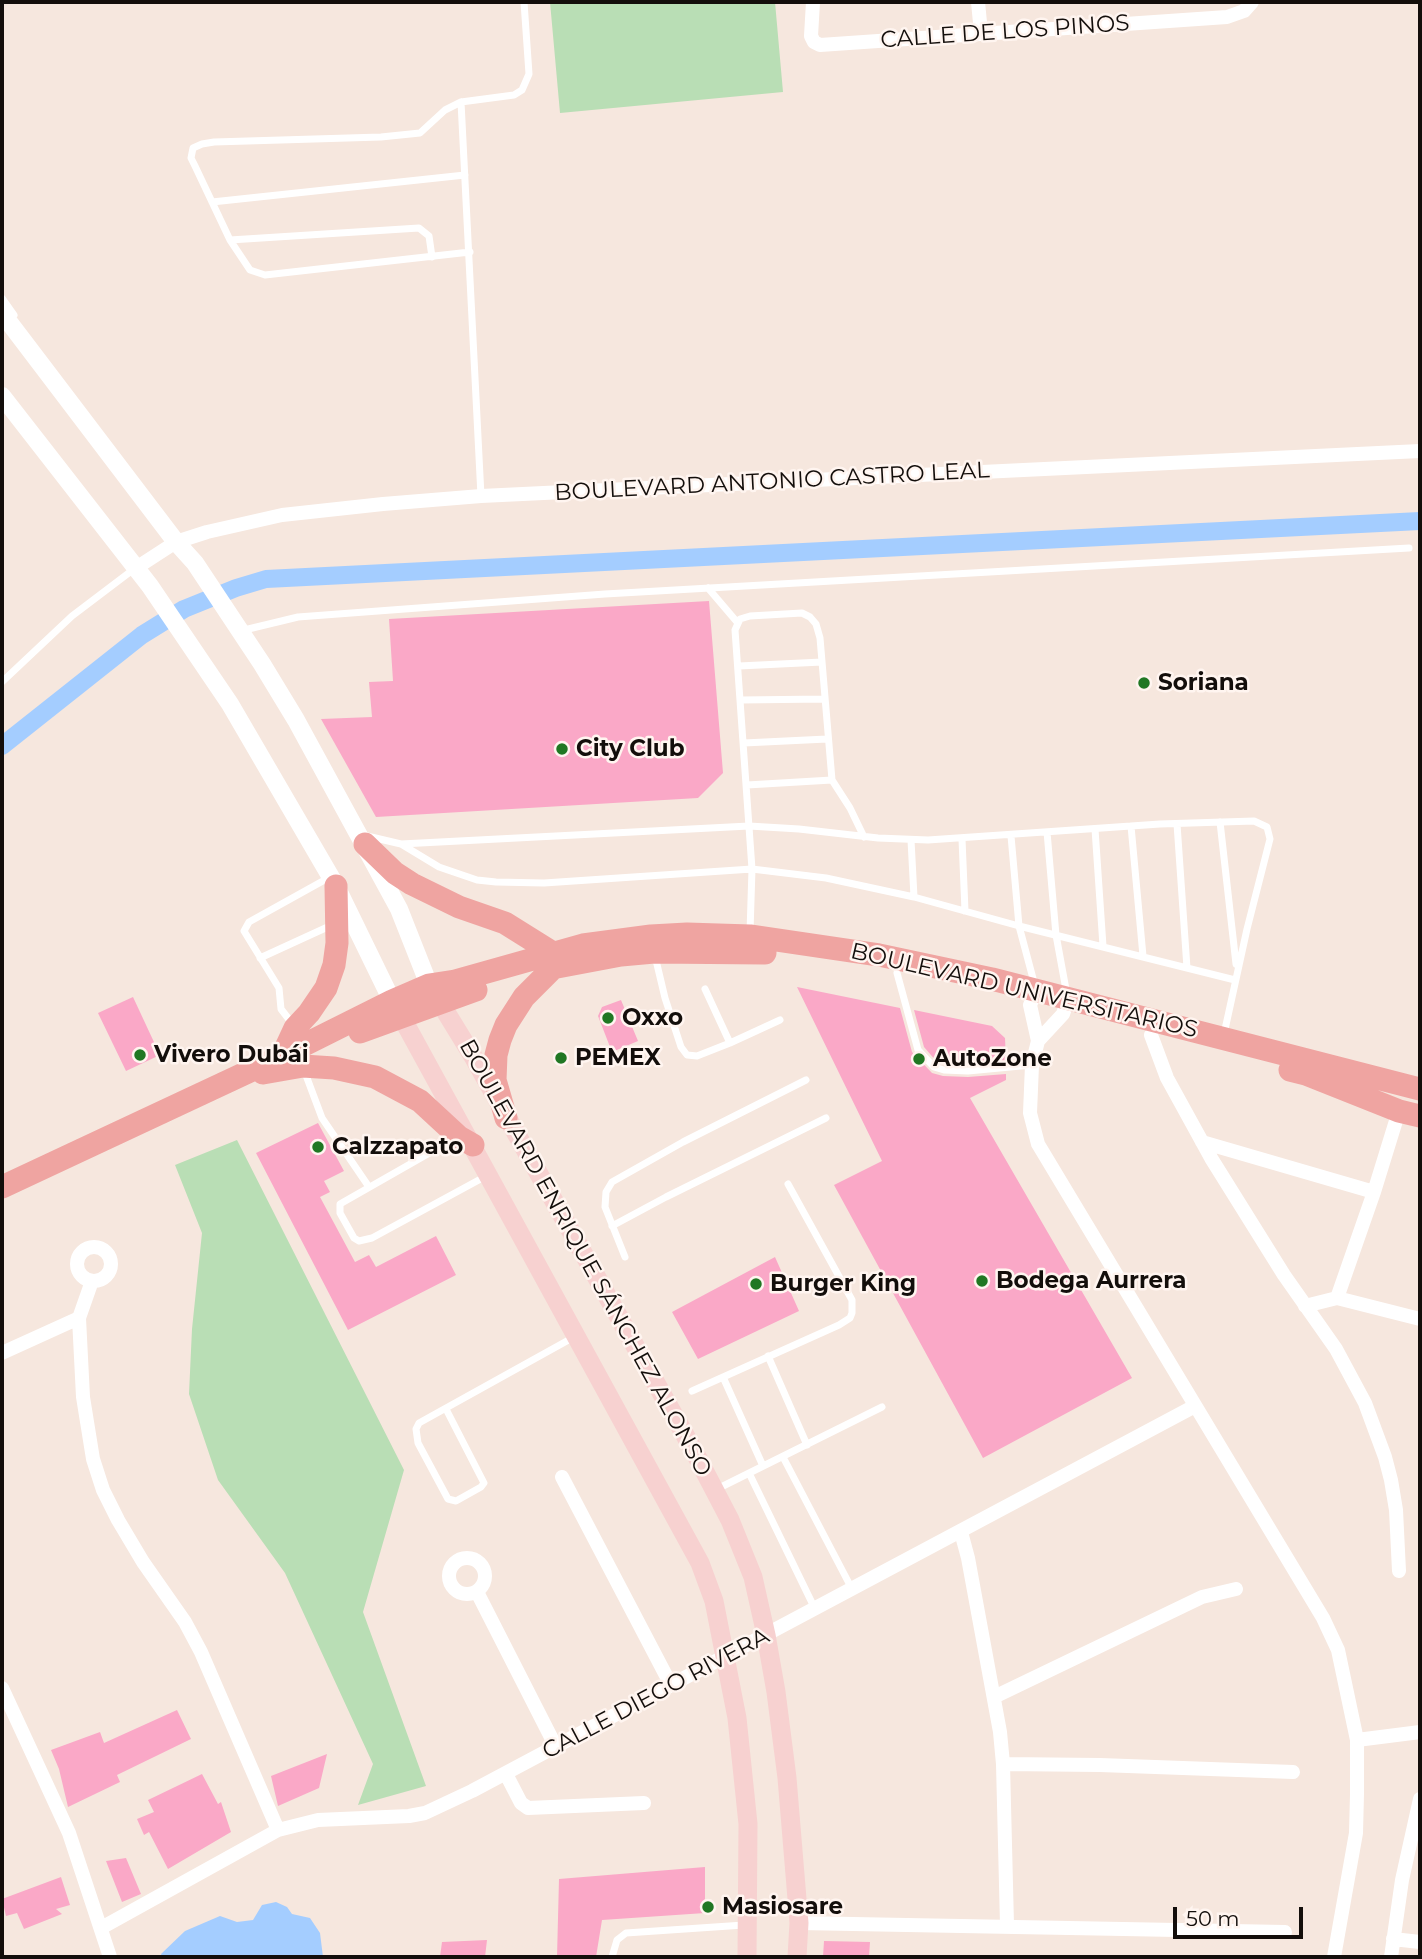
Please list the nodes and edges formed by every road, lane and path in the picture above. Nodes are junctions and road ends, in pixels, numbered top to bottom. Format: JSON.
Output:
{"nodes":[{"id":1,"x":524,"y":2,"type":"edge"},
{"id":2,"x":813,"y":2,"type":"edge"},
{"id":3,"x":978,"y":2,"type":"edge"},
{"id":4,"x":1251,"y":4,"type":"edge"},
{"id":5,"x":981,"y":33,"type":"junction"},
{"id":6,"x":461,"y":102,"type":"junction"},
{"id":7,"x":465,"y":175,"type":"junction"},
{"id":8,"x":212,"y":202,"type":"junction"},
{"id":9,"x":230,"y":240,"type":"junction"},
{"id":10,"x":470,"y":252,"type":"junction"},
{"id":11,"x":432,"y":257,"type":"junction"},
{"id":12,"x":2,"y":298,"type":"edge"},
{"id":13,"x":2,"y":313,"type":"edge"},
{"id":14,"x":63,"y":393,"type":"junction"},
{"id":15,"x":2,"y":396,"type":"edge"},
{"id":16,"x":1420,"y":451,"type":"edge"},
{"id":17,"x":481,"y":495,"type":"junction"},
{"id":18,"x":176,"y":542,"type":"junction"},
{"id":19,"x":1409,"y":548,"type":"dead end"},
{"id":20,"x":136,"y":568,"type":"junction"},
{"id":21,"x":708,"y":588,"type":"junction"},
{"id":22,"x":737,"y":622,"type":"junction"},
{"id":23,"x":239,"y":631,"type":"junction"},
{"id":24,"x":822,"y":662,"type":"junction"},
{"id":25,"x":738,"y":666,"type":"junction"},
{"id":26,"x":2,"y":682,"type":"edge"},
{"id":27,"x":824,"y":699,"type":"junction"},
{"id":28,"x":741,"y":701,"type":"junction"},
{"id":29,"x":827,"y":739,"type":"junction"},
{"id":30,"x":744,"y":743,"type":"junction"},
{"id":31,"x":832,"y":780,"type":"junction"},
{"id":32,"x":747,"y":785,"type":"junction"},
{"id":33,"x":1220,"y":822,"type":"junction"},
{"id":34,"x":1177,"y":824,"type":"junction"},
{"id":35,"x":749,"y":826,"type":"junction"},
{"id":36,"x":1131,"y":826,"type":"junction"},
{"id":37,"x":1095,"y":829,"type":"junction"},
{"id":38,"x":1047,"y":832,"type":"junction"},
{"id":39,"x":1011,"y":835,"type":"junction"},
{"id":40,"x":864,"y":837,"type":"junction"},
{"id":41,"x":362,"y":839,"type":"junction"},
{"id":42,"x":962,"y":839,"type":"junction"},
{"id":43,"x":911,"y":841,"type":"junction"},
{"id":44,"x":401,"y":844,"type":"junction"},
{"id":45,"x":752,"y":869,"type":"junction"},
{"id":46,"x":333,"y":881,"type":"junction"},
{"id":47,"x":914,"y":897,"type":"junction"},
{"id":48,"x":965,"y":911,"type":"junction"},
{"id":49,"x":345,"y":918,"type":"junction"},
{"id":50,"x":1019,"y":926,"type":"junction"},
{"id":51,"x":1056,"y":935,"type":"junction"},
{"id":52,"x":750,"y":936,"type":"junction"},
{"id":53,"x":1103,"y":946,"type":"junction"},
{"id":54,"x":654,"y":952,"type":"junction"},
{"id":55,"x":1143,"y":956,"type":"junction"},
{"id":56,"x":260,"y":958,"type":"junction"},
{"id":57,"x":553,"y":960,"type":"junction"},
{"id":58,"x":1186,"y":968,"type":"junction"},
{"id":59,"x":1237,"y":970,"type":"junction"},
{"id":60,"x":897,"y":973,"type":"junction"},
{"id":61,"x":1235,"y":980,"type":"junction"},
{"id":62,"x":705,"y":989,"type":"dead end"},
{"id":63,"x":435,"y":993,"type":"junction"},
{"id":64,"x":1033,"y":998,"type":"junction"},
{"id":65,"x":1066,"y":1007,"type":"junction"},
{"id":66,"x":397,"y":1008,"type":"junction"},
{"id":67,"x":780,"y":1020,"type":"dead end"},
{"id":68,"x":295,"y":1028,"type":"junction"},
{"id":69,"x":1151,"y":1035,"type":"junction"},
{"id":70,"x":1223,"y":1038,"type":"junction"},
{"id":71,"x":1038,"y":1041,"type":"junction"},
{"id":72,"x":730,"y":1043,"type":"junction"},
{"id":73,"x":282,"y":1056,"type":"junction"},
{"id":74,"x":1032,"y":1065,"type":"junction"},
{"id":75,"x":303,"y":1066,"type":"junction"},
{"id":76,"x":1308,"y":1067,"type":"junction"},
{"id":77,"x":260,"y":1074,"type":"junction"},
{"id":78,"x":806,"y":1080,"type":"dead end"},
{"id":79,"x":1420,"y":1088,"type":"edge"},
{"id":80,"x":1410,"y":1114,"type":"edge"},
{"id":81,"x":506,"y":1118,"type":"junction"},
{"id":82,"x":827,"y":1118,"type":"dead end"},
{"id":83,"x":466,"y":1141,"type":"junction"},
{"id":84,"x":1202,"y":1142,"type":"junction"},
{"id":85,"x":489,"y":1175,"type":"junction"},
{"id":86,"x":788,"y":1184,"type":"dead end"},
{"id":87,"x":369,"y":1187,"type":"junction"},
{"id":88,"x":2,"y":1189,"type":"edge"},
{"id":89,"x":1374,"y":1192,"type":"junction"},
{"id":90,"x":612,"y":1226,"type":"junction"},
{"id":91,"x":625,"y":1257,"type":"dead end"},
{"id":92,"x":92,"y":1281,"type":"dead end"},
{"id":93,"x":1337,"y":1298,"type":"junction"},
{"id":94,"x":1306,"y":1306,"type":"junction"},
{"id":95,"x":79,"y":1318,"type":"junction"},
{"id":96,"x":1420,"y":1320,"type":"edge"},
{"id":97,"x":577,"y":1336,"type":"junction"},
{"id":98,"x":2,"y":1353,"type":"edge"},
{"id":99,"x":768,"y":1356,"type":"junction"},
{"id":100,"x":723,"y":1377,"type":"junction"},
{"id":101,"x":692,"y":1391,"type":"dead end"},
{"id":102,"x":1195,"y":1406,"type":"junction"},
{"id":103,"x":882,"y":1407,"type":"dead end"},
{"id":104,"x":446,"y":1409,"type":"junction"},
{"id":105,"x":807,"y":1445,"type":"junction"},
{"id":106,"x":783,"y":1457,"type":"junction"},
{"id":107,"x":764,"y":1466,"type":"junction"},
{"id":108,"x":749,"y":1473,"type":"junction"},
{"id":109,"x":562,"y":1476,"type":"dead end"},
{"id":110,"x":715,"y":1490,"type":"junction"},
{"id":111,"x":961,"y":1532,"type":"junction"},
{"id":112,"x":1399,"y":1571,"type":"dead end"},
{"id":113,"x":852,"y":1589,"type":"junction"},
{"id":114,"x":1236,"y":1589,"type":"dead end"},
{"id":115,"x":477,"y":1592,"type":"dead end"},
{"id":116,"x":814,"y":1609,"type":"junction"},
{"id":117,"x":766,"y":1635,"type":"junction"},
{"id":118,"x":726,"y":1656,"type":"junction"},
{"id":119,"x":671,"y":1685,"type":"junction"},
{"id":120,"x":2,"y":1688,"type":"edge"},
{"id":121,"x":994,"y":1697,"type":"junction"},
{"id":122,"x":1420,"y":1732,"type":"edge"},
{"id":123,"x":1357,"y":1740,"type":"junction"},
{"id":124,"x":556,"y":1747,"type":"junction"},
{"id":125,"x":1003,"y":1764,"type":"junction"},
{"id":126,"x":1293,"y":1772,"type":"dead end"},
{"id":127,"x":506,"y":1774,"type":"junction"},
{"id":128,"x":1420,"y":1799,"type":"edge"},
{"id":129,"x":645,"y":1803,"type":"dead end"},
{"id":130,"x":278,"y":1830,"type":"junction"},
{"id":131,"x":799,"y":1923,"type":"junction"},
{"id":132,"x":748,"y":1925,"type":"junction"},
{"id":133,"x":1007,"y":1925,"type":"junction"},
{"id":134,"x":101,"y":1928,"type":"junction"},
{"id":135,"x":1284,"y":1932,"type":"dead end"},
{"id":136,"x":1393,"y":1939,"type":"junction"},
{"id":137,"x":1420,"y":1942,"type":"edge"},
{"id":138,"x":110,"y":1957,"type":"edge"},
{"id":139,"x":612,"y":1957,"type":"edge"},
{"id":140,"x":747,"y":1957,"type":"edge"},
{"id":141,"x":797,"y":1957,"type":"edge"},
{"id":142,"x":1334,"y":1957,"type":"edge"},
{"id":143,"x":1391,"y":1957,"type":"edge"}],
"edges":[{"from":1,"to":6,"type":"lane"},
{"from":2,"to":5,"type":"street","name":"CALLE DE LOS PINOS"},
{"from":3,"to":5,"type":"street"},
{"from":4,"to":5,"type":"street","name":"CALLE DE LOS PINOS"},
{"from":6,"to":7,"type":"lane"},
{"from":6,"to":8,"type":"lane"},
{"from":7,"to":8,"type":"lane"},
{"from":7,"to":10,"type":"lane"},
{"from":8,"to":9,"type":"lane"},
{"from":9,"to":11,"type":"lane"},
{"from":9,"to":11,"type":"lane"},
{"from":10,"to":11,"type":"lane"},
{"from":10,"to":17,"type":"lane"},
{"from":12,"to":14,"type":"lane"},
{"from":13,"to":14,"type":"street","name":"BOULEVARD ENRIQUE SÁNCHEZ ALONSO"},
{"from":14,"to":18,"type":"street","name":"BOULEVARD ENRIQUE SÁNCHEZ ALONSO"},
{"from":15,"to":20,"type":"street"},
{"from":16,"to":17,"type":"street","name":"BOULEVARD ANTONIO CASTRO LEAL"},
{"from":17,"to":18,"type":"street","name":"BOULEVARD ANTONIO CASTRO LEAL"},
{"from":18,"to":20,"type":"street","name":"BOULEVARD ANTONIO CASTRO LEAL"},
{"from":18,"to":23,"type":"street","name":"BOULEVARD ENRIQUE SÁNCHEZ ALONSO"},
{"from":19,"to":21,"type":"lane"},
{"from":20,"to":26,"type":"lane"},
{"from":20,"to":46,"type":"street"},
{"from":21,"to":22,"type":"lane"},
{"from":21,"to":23,"type":"lane"},
{"from":22,"to":24,"type":"lane"},
{"from":22,"to":25,"type":"lane"},
{"from":23,"to":41,"type":"street","name":"BOULEVARD ENRIQUE SÁNCHEZ ALONSO"},
{"from":24,"to":25,"type":"lane"},
{"from":24,"to":27,"type":"lane"},
{"from":25,"to":28,"type":"lane"},
{"from":27,"to":28,"type":"lane"},
{"from":27,"to":29,"type":"lane"},
{"from":28,"to":30,"type":"lane"},
{"from":29,"to":30,"type":"lane"},
{"from":29,"to":31,"type":"lane"},
{"from":30,"to":32,"type":"lane"},
{"from":31,"to":32,"type":"lane"},
{"from":31,"to":40,"type":"lane"},
{"from":32,"to":35,"type":"lane"},
{"from":33,"to":34,"type":"lane"},
{"from":33,"to":59,"type":"lane"},
{"from":33,"to":59,"type":"lane"},
{"from":34,"to":36,"type":"lane"},
{"from":34,"to":58,"type":"lane"},
{"from":35,"to":40,"type":"lane"},
{"from":35,"to":44,"type":"lane"},
{"from":35,"to":45,"type":"lane"},
{"from":36,"to":37,"type":"lane"},
{"from":36,"to":55,"type":"lane"},
{"from":37,"to":38,"type":"lane"},
{"from":37,"to":53,"type":"lane"},
{"from":38,"to":39,"type":"lane"},
{"from":38,"to":51,"type":"lane"},
{"from":39,"to":42,"type":"lane"},
{"from":39,"to":50,"type":"lane"},
{"from":40,"to":43,"type":"lane"},
{"from":41,"to":44,"type":"lane"},
{"from":41,"to":57,"type":"main road"},
{"from":41,"to":63,"type":"street","name":"BOULEVARD ENRIQUE SÁNCHEZ ALONSO"},
{"from":42,"to":43,"type":"lane"},
{"from":42,"to":48,"type":"lane"},
{"from":43,"to":47,"type":"lane"},
{"from":44,"to":45,"type":"lane"},
{"from":45,"to":47,"type":"lane"},
{"from":45,"to":52,"type":"lane"},
{"from":46,"to":49,"type":"main road"},
{"from":46,"to":56,"type":"lane"},
{"from":47,"to":48,"type":"lane"},
{"from":48,"to":50,"type":"lane"},
{"from":49,"to":56,"type":"lane"},
{"from":49,"to":66,"type":"street","name":"BOULEVARD ENRIQUE SÁNCHEZ ALONSO"},
{"from":49,"to":68,"type":"main road"},
{"from":50,"to":51,"type":"lane"},
{"from":50,"to":64,"type":"lane"},
{"from":51,"to":53,"type":"lane"},
{"from":51,"to":65,"type":"lane"},
{"from":52,"to":57,"type":"main road","name":"BOULEVARD UNIVERSITARIOS"},
{"from":52,"to":64,"type":"main road","name":"BOULEVARD UNIVERSITARIOS"},
{"from":53,"to":55,"type":"lane"},
{"from":54,"to":57,"type":"main road","name":"BOULEVARD UNIVERSITARIOS"},
{"from":54,"to":60,"type":"main road","name":"BOULEVARD UNIVERSITARIOS"},
{"from":54,"to":72,"type":"lane"},
{"from":55,"to":58,"type":"lane"},
{"from":56,"to":68,"type":"lane"},
{"from":57,"to":63,"type":"main road","name":"BOULEVARD UNIVERSITARIOS"},
{"from":57,"to":81,"type":"main road"},
{"from":58,"to":61,"type":"lane"},
{"from":59,"to":61,"type":"lane"},
{"from":60,"to":64,"type":"main road","name":"BOULEVARD UNIVERSITARIOS"},
{"from":60,"to":74,"type":"lane"},
{"from":61,"to":70,"type":"lane"},
{"from":62,"to":72,"type":"lane"},
{"from":63,"to":66,"type":"main road","name":"BOULEVARD UNIVERSITARIOS"},
{"from":63,"to":81,"type":"main road","name":"BOULEVARD ENRIQUE SÁNCHEZ ALONSO"},
{"from":64,"to":65,"type":"main road","name":"BOULEVARD UNIVERSITARIOS"},
{"from":64,"to":71,"type":"street"},
{"from":65,"to":69,"type":"main road","name":"BOULEVARD UNIVERSITARIOS"},
{"from":65,"to":70,"type":"main road","name":"BOULEVARD UNIVERSITARIOS"},
{"from":65,"to":71,"type":"street"},
{"from":66,"to":73,"type":"main road","name":"BOULEVARD UNIVERSITARIOS"},
{"from":66,"to":77,"type":"main road","name":"BOULEVARD UNIVERSITARIOS"},
{"from":66,"to":83,"type":"main road","name":"BOULEVARD ENRIQUE SÁNCHEZ ALONSO"},
{"from":67,"to":72,"type":"lane"},
{"from":68,"to":73,"type":"main road"},
{"from":69,"to":76,"type":"main road","name":"BOULEVARD UNIVERSITARIOS"},
{"from":69,"to":84,"type":"street"},
{"from":70,"to":76,"type":"main road","name":"BOULEVARD UNIVERSITARIOS"},
{"from":71,"to":74,"type":"street"},
{"from":73,"to":88,"type":"main road","name":"BOULEVARD UNIVERSITARIOS"},
{"from":74,"to":102,"type":"street"},
{"from":75,"to":77,"type":"main road"},
{"from":75,"to":83,"type":"main road"},
{"from":75,"to":87,"type":"lane"},
{"from":76,"to":79,"type":"main road","name":"BOULEVARD UNIVERSITARIOS"},
{"from":76,"to":80,"type":"main road","name":"BOULEVARD UNIVERSITARIOS"},
{"from":77,"to":88,"type":"main road","name":"BOULEVARD UNIVERSITARIOS"},
{"from":78,"to":90,"type":"lane"},
{"from":80,"to":89,"type":"street"},
{"from":81,"to":110,"type":"main road","name":"BOULEVARD ENRIQUE SÁNCHEZ ALONSO"},
{"from":82,"to":90,"type":"lane"},
{"from":83,"to":85,"type":"main road","name":"BOULEVARD ENRIQUE SÁNCHEZ ALONSO"},
{"from":83,"to":87,"type":"lane"},
{"from":84,"to":89,"type":"street"},
{"from":84,"to":94,"type":"street"},
{"from":85,"to":87,"type":"lane"},
{"from":85,"to":97,"type":"main road","name":"BOULEVARD ENRIQUE SÁNCHEZ ALONSO"},
{"from":86,"to":99,"type":"lane"},
{"from":89,"to":93,"type":"street"},
{"from":90,"to":91,"type":"lane"},
{"from":92,"to":95,"type":"street"},
{"from":93,"to":94,"type":"street"},
{"from":93,"to":96,"type":"street"},
{"from":94,"to":112,"type":"street"},
{"from":95,"to":98,"type":"street"},
{"from":95,"to":130,"type":"street"},
{"from":97,"to":104,"type":"lane"},
{"from":97,"to":118,"type":"main road","name":"BOULEVARD ENRIQUE SÁNCHEZ ALONSO"},
{"from":99,"to":100,"type":"lane"},
{"from":99,"to":105,"type":"lane"},
{"from":100,"to":101,"type":"lane"},
{"from":100,"to":107,"type":"lane"},
{"from":102,"to":111,"type":"street","name":"CALLE DIEGO RIVERA"},
{"from":102,"to":123,"type":"street"},
{"from":103,"to":105,"type":"lane"},
{"from":104,"to":104,"type":"lane"},
{"from":105,"to":106,"type":"lane"},
{"from":106,"to":107,"type":"lane"},
{"from":106,"to":113,"type":"lane"},
{"from":107,"to":108,"type":"lane"},
{"from":108,"to":110,"type":"lane"},
{"from":108,"to":116,"type":"lane"},
{"from":109,"to":119,"type":"street"},
{"from":110,"to":117,"type":"main road","name":"BOULEVARD ENRIQUE SÁNCHEZ ALONSO"},
{"from":111,"to":113,"type":"street","name":"CALLE DIEGO RIVERA"},
{"from":111,"to":121,"type":"street"},
{"from":113,"to":116,"type":"street","name":"CALLE DIEGO RIVERA"},
{"from":114,"to":121,"type":"street"},
{"from":115,"to":124,"type":"street"},
{"from":116,"to":117,"type":"street","name":"CALLE DIEGO RIVERA"},
{"from":117,"to":118,"type":"street","name":"CALLE DIEGO RIVERA"},
{"from":117,"to":131,"type":"main road","name":"BOULEVARD ENRIQUE SÁNCHEZ ALONSO"},
{"from":118,"to":119,"type":"street","name":"CALLE DIEGO RIVERA"},
{"from":118,"to":132,"type":"main road","name":"BOULEVARD ENRIQUE SÁNCHEZ ALONSO"},
{"from":119,"to":124,"type":"street","name":"CALLE DIEGO RIVERA"},
{"from":120,"to":134,"type":"street"},
{"from":121,"to":125,"type":"street"},
{"from":122,"to":123,"type":"street"},
{"from":123,"to":142,"type":"street"},
{"from":124,"to":127,"type":"street","name":"CALLE DIEGO RIVERA"},
{"from":125,"to":126,"type":"street"},
{"from":125,"to":133,"type":"street"},
{"from":127,"to":129,"type":"street"},
{"from":127,"to":130,"type":"street","name":"CALLE DIEGO RIVERA"},
{"from":128,"to":136,"type":"street"},
{"from":130,"to":134,"type":"street","name":"CALLE DIEGO RIVERA"},
{"from":131,"to":133,"type":"street"},
{"from":131,"to":141,"type":"main road","name":"BOULEVARD ENRIQUE SÁNCHEZ ALONSO"},
{"from":132,"to":139,"type":"lane"},
{"from":132,"to":140,"type":"main road","name":"BOULEVARD ENRIQUE SÁNCHEZ ALONSO"},
{"from":133,"to":135,"type":"street"},
{"from":134,"to":138,"type":"street"},
{"from":136,"to":137,"type":"street"},
{"from":136,"to":143,"type":"street"}]}
